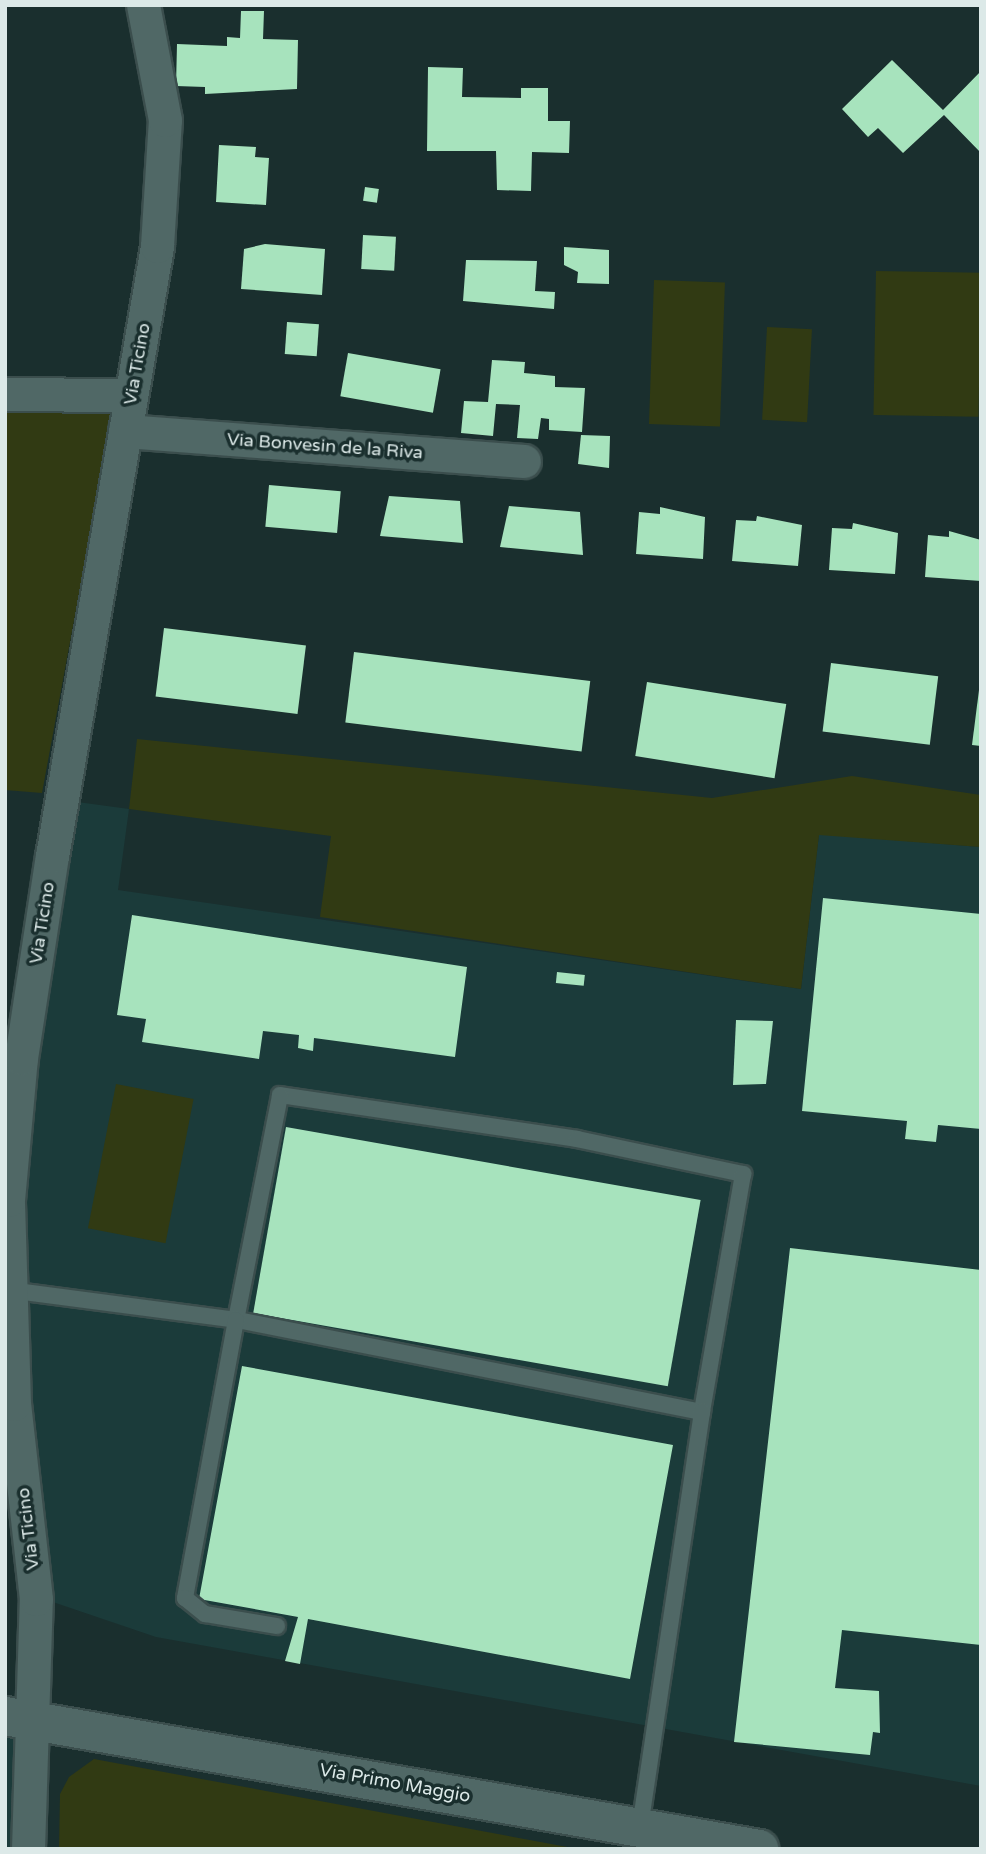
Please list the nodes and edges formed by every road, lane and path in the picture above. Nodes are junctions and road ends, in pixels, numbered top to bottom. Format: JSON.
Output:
{"nodes":[{"id":1,"x":143,"y":5,"type":"edge"},
{"id":2,"x":5,"y":394,"type":"edge"},
{"id":3,"x":131,"y":395,"type":"junction"},
{"id":4,"x":125,"y":431,"type":"junction"},
{"id":5,"x":524,"y":461,"type":"dead end"},
{"id":6,"x":7,"y":1200,"type":"edge"},
{"id":7,"x":9,"y":1290,"type":"junction"},
{"id":8,"x":236,"y":1320,"type":"junction"},
{"id":9,"x":10,"y":1404,"type":"edge"},
{"id":10,"x":702,"y":1412,"type":"junction"},
{"id":11,"x":277,"y":1626,"type":"dead end"},
{"id":12,"x":18,"y":1718,"type":"edge"},
{"id":13,"x":640,"y":1827,"type":"junction"},
{"id":14,"x":28,"y":1849,"type":"edge"},
{"id":15,"x":759,"y":1849,"type":"edge"}],
"edges":[{"from":1,"to":3,"type":"street","name":"Via Ticino"},
{"from":2,"to":3,"type":"street"},
{"from":3,"to":4,"type":"street","name":"Via Ticino"},
{"from":4,"to":5,"type":"street","name":"Via Bonvesin de la Riva"},
{"from":4,"to":6,"type":"street","name":"Via Ticino"},
{"from":6,"to":7,"type":"street","name":"Via Ticino"},
{"from":7,"to":8,"type":"lane"},
{"from":7,"to":9,"type":"street","name":"Via Ticino"},
{"from":8,"to":10,"type":"lane"},
{"from":8,"to":10,"type":"lane"},
{"from":8,"to":11,"type":"lane"},
{"from":9,"to":12,"type":"street","name":"Via Ticino"},
{"from":10,"to":13,"type":"lane"},
{"from":12,"to":13,"type":"street","name":"Via Primo Maggio"},
{"from":12,"to":14,"type":"street","name":"Via Ticino"},
{"from":13,"to":15,"type":"street","name":"Via Primo Maggio"}]}
